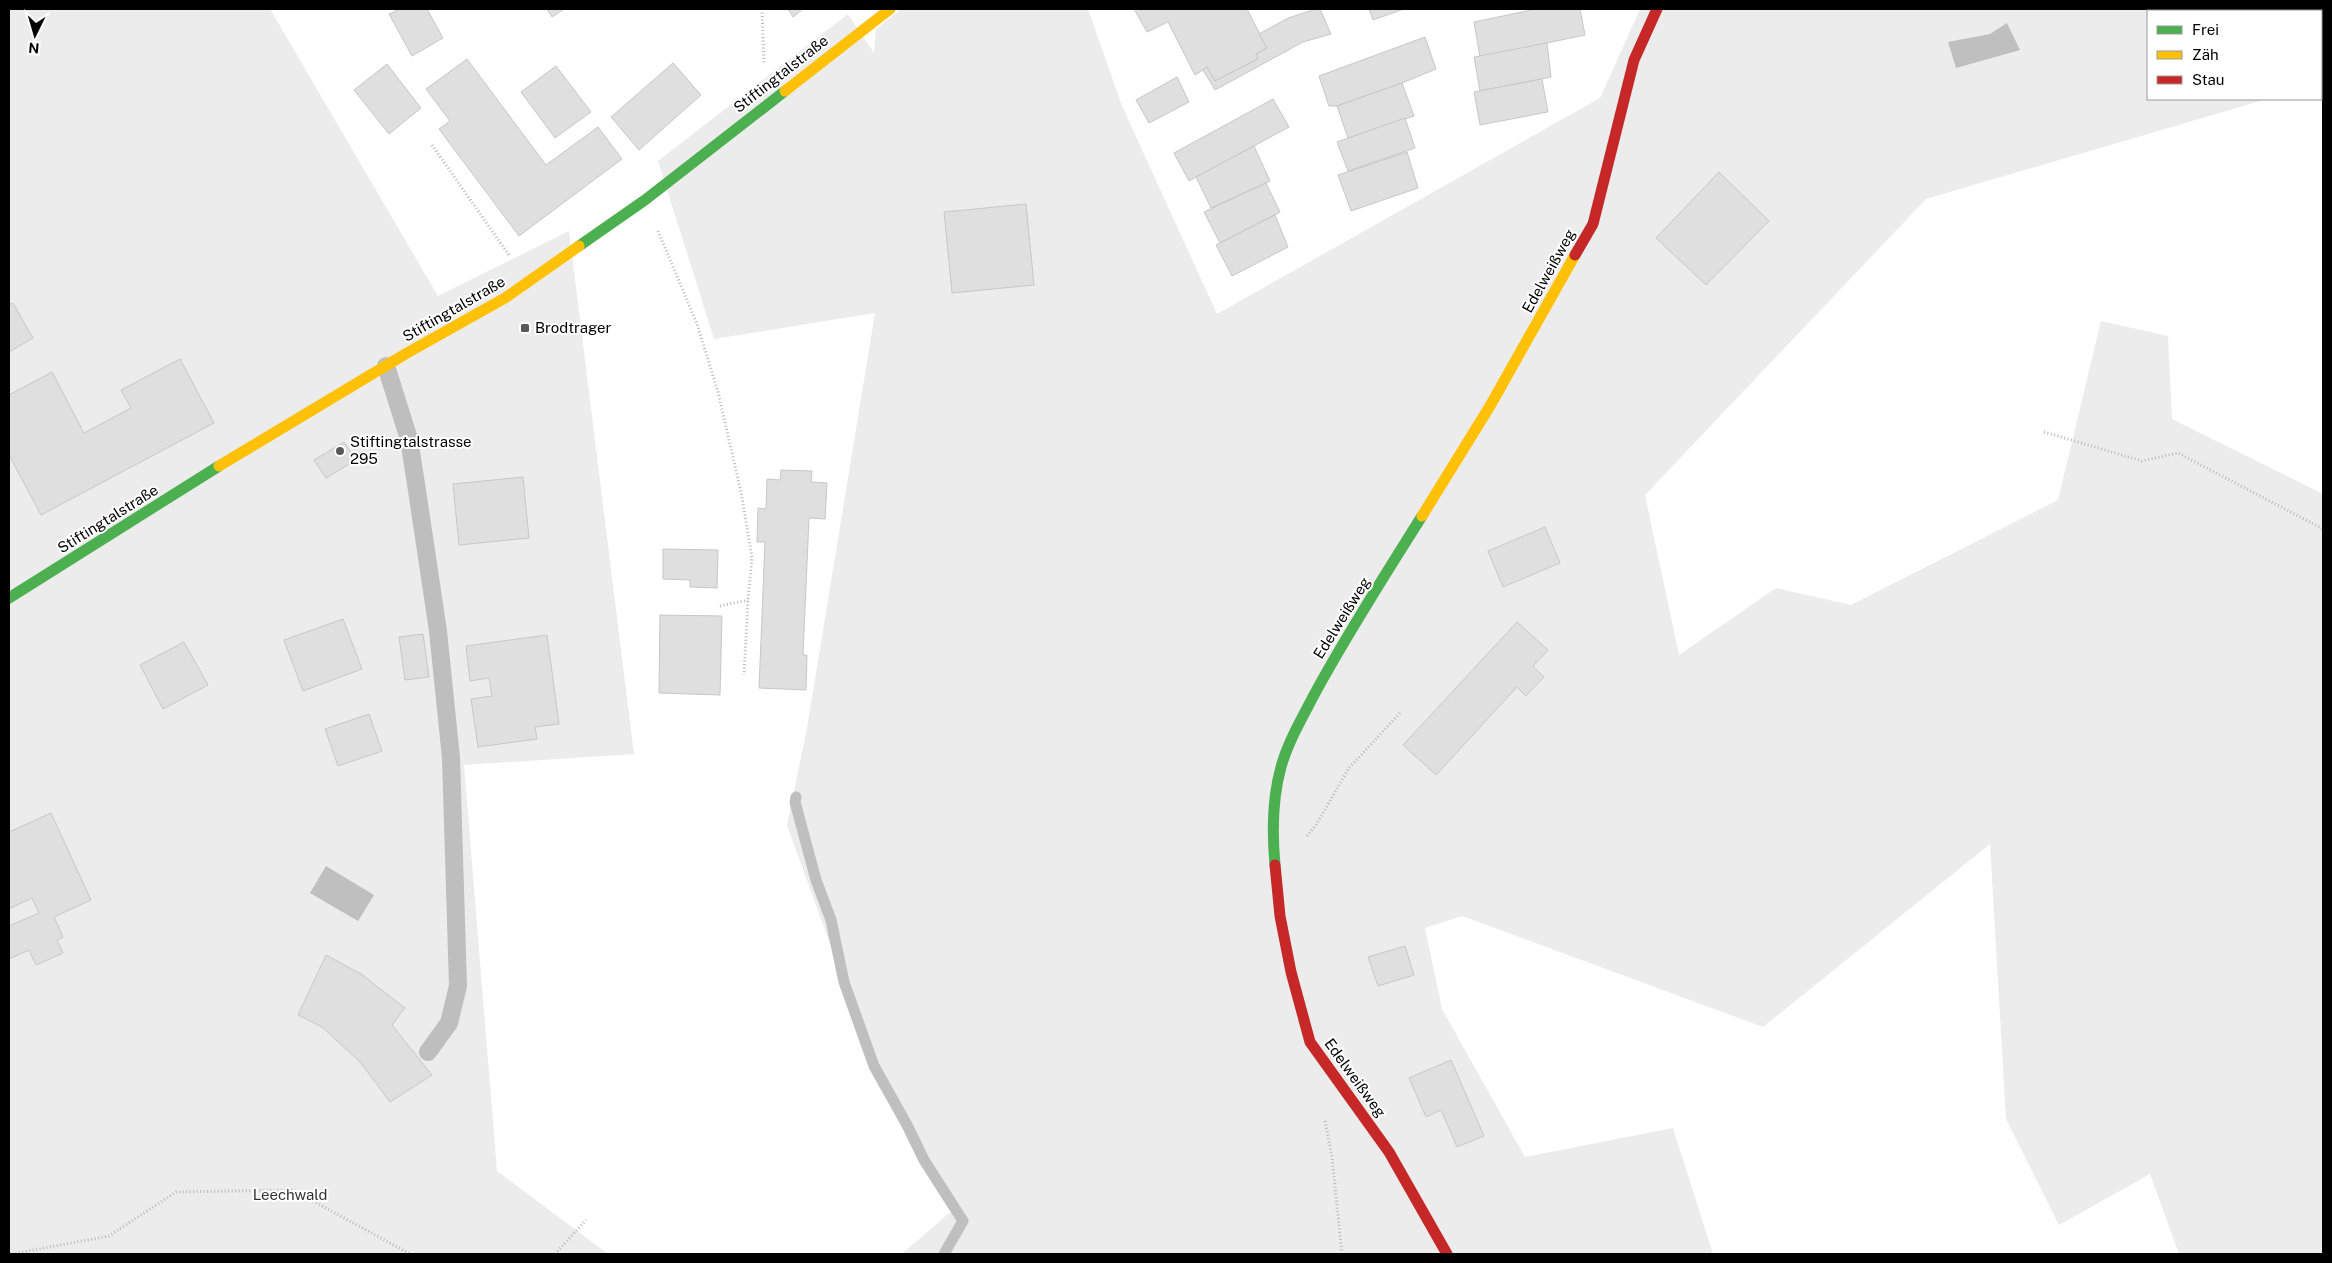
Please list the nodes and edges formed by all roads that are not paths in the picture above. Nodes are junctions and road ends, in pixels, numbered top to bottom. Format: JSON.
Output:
{"nodes":[{"id":1,"x":890,"y":9,"type":"edge"},
{"id":2,"x":1657,"y":9,"type":"edge"},
{"id":3,"x":386,"y":366,"type":"junction"},
{"id":4,"x":9,"y":598,"type":"edge"},
{"id":5,"x":428,"y":1052,"type":"dead end"},
{"id":6,"x":1447,"y":1254,"type":"edge"}],
"edges":[{"from":1,"to":3,"type":"street","name":"Stiftingtalstraße"},
{"from":2,"to":6,"type":"street","name":"Edelweißweg"},
{"from":3,"to":4,"type":"street","name":"Stiftingtalstraße"},
{"from":3,"to":5,"type":"lane"}]}
